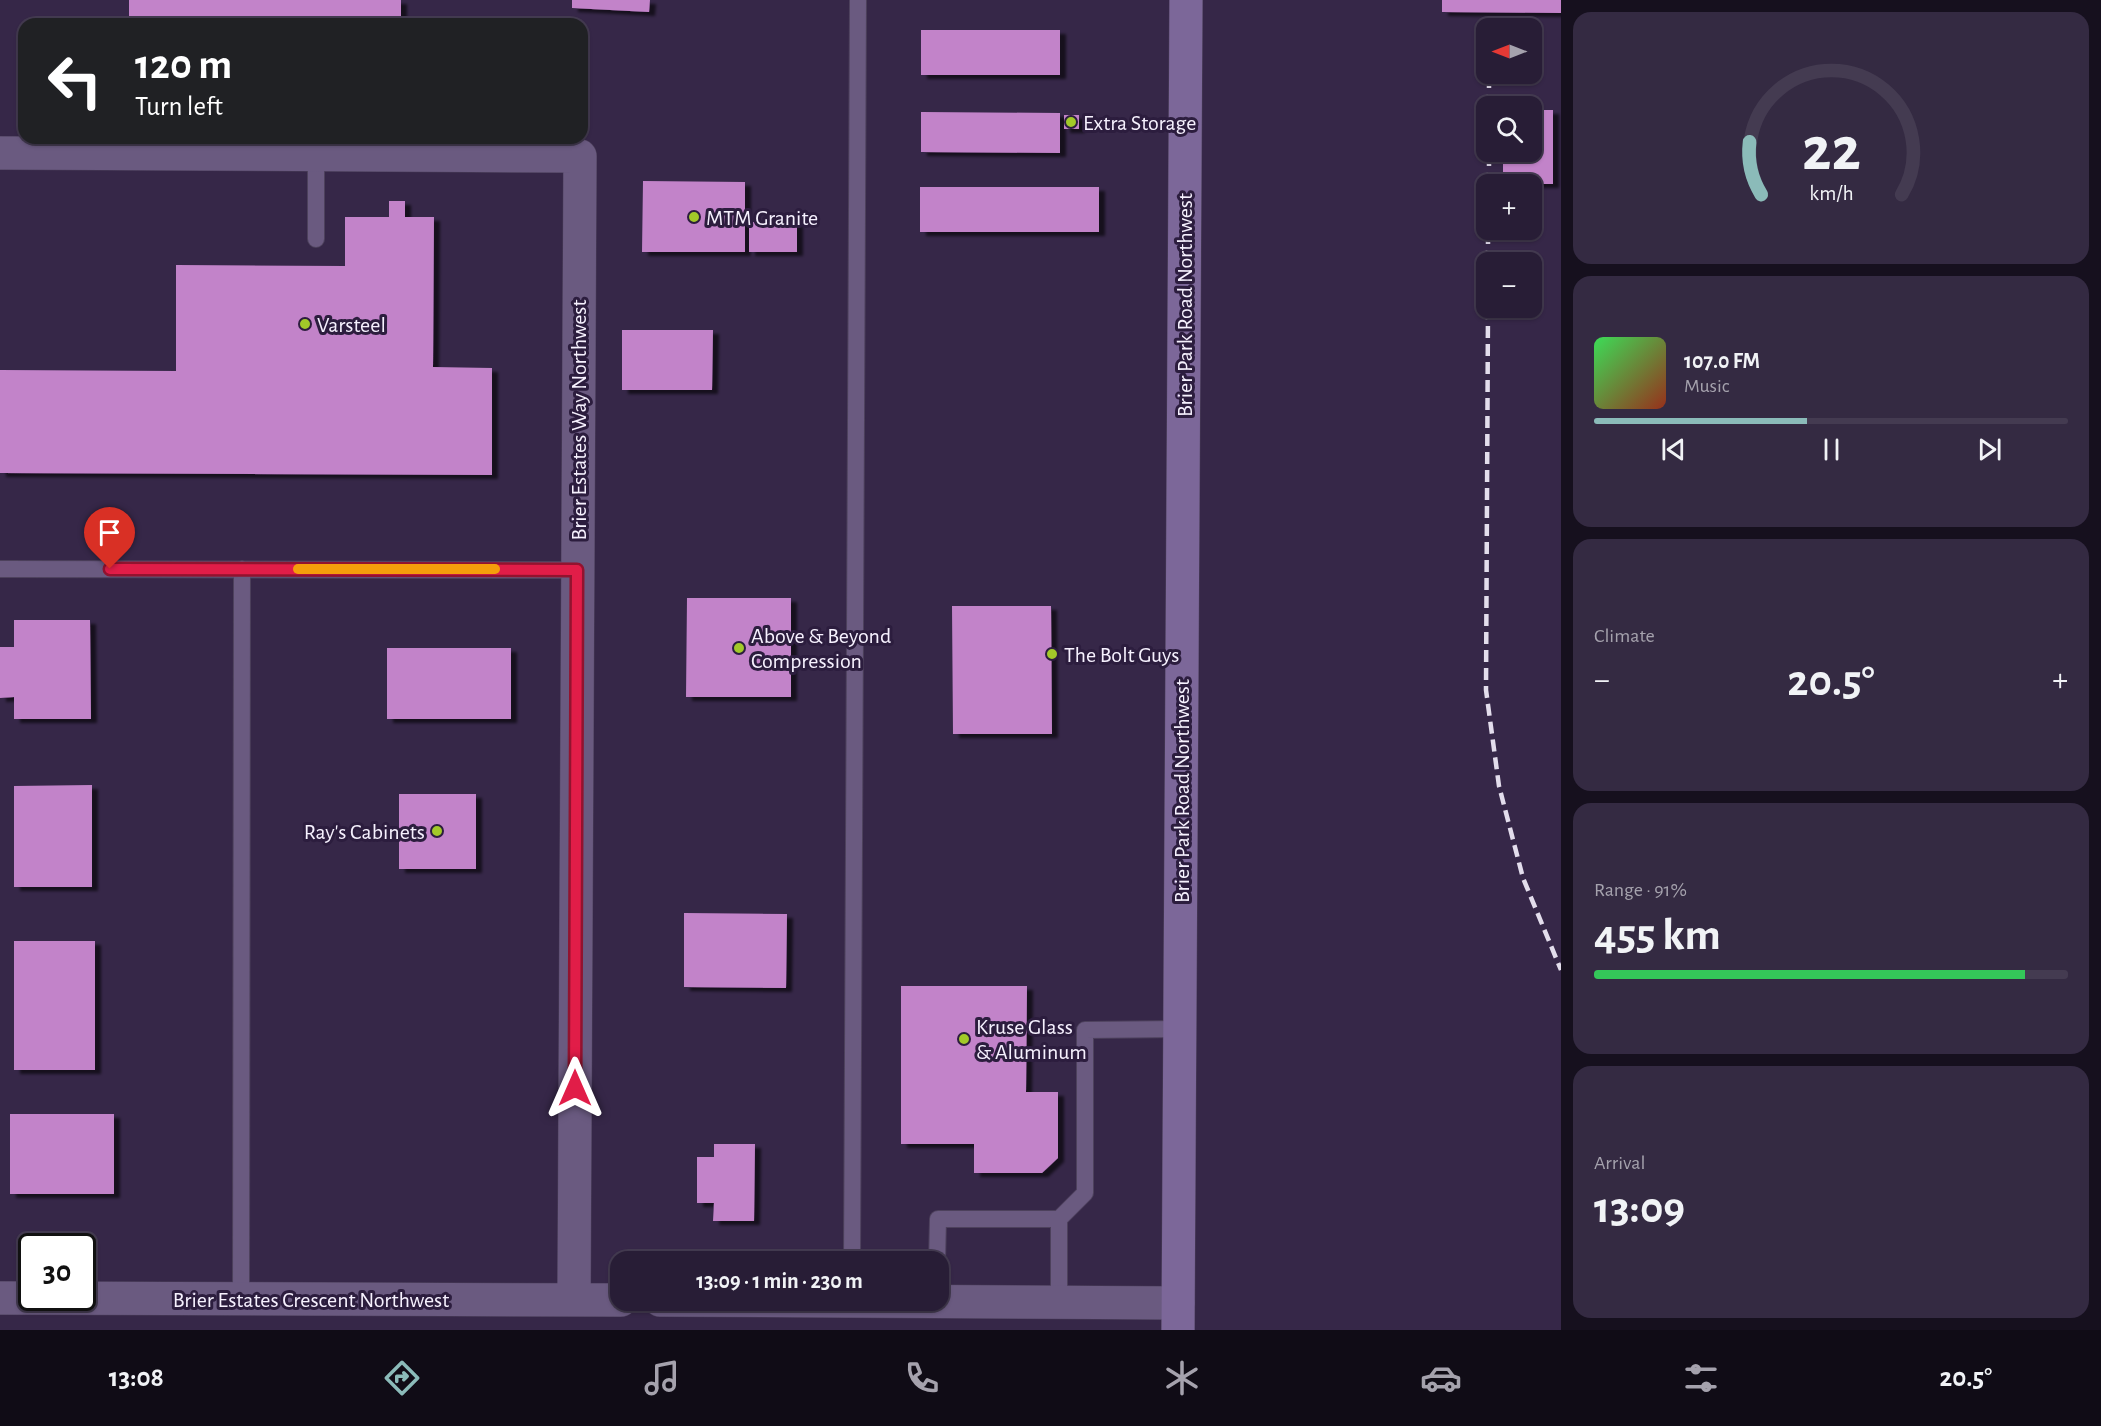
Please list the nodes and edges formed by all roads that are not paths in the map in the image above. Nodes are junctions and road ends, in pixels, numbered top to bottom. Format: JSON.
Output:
{"nodes":[{"id":1,"x":858,"y":0,"type":"edge"},
{"id":2,"x":1186,"y":0,"type":"edge"},
{"id":3,"x":0,"y":153,"type":"edge"},
{"id":4,"x":316,"y":154,"type":"junction"},
{"id":5,"x":316,"y":239,"type":"dead end"},
{"id":6,"x":0,"y":569,"type":"edge"},
{"id":7,"x":242,"y":569,"type":"junction"},
{"id":8,"x":577,"y":570,"type":"junction"},
{"id":9,"x":1179,"y":1029,"type":"junction"},
{"id":10,"x":1059,"y":1218,"type":"junction"},
{"id":11,"x":852,"y":1251,"type":"edge"},
{"id":12,"x":937,"y":1251,"type":"edge"},
{"id":13,"x":0,"y":1298,"type":"edge"},
{"id":14,"x":241,"y":1299,"type":"junction"},
{"id":15,"x":574,"y":1300,"type":"junction"},
{"id":16,"x":610,"y":1300,"type":"edge"},
{"id":17,"x":949,"y":1301,"type":"edge"},
{"id":18,"x":1059,"y":1302,"type":"junction"},
{"id":19,"x":1178,"y":1317,"type":"edge"}],
"edges":[{"from":1,"to":11,"type":"lane"},
{"from":2,"to":9,"type":"street","name":"Brier Park Road Northwest"},
{"from":3,"to":4,"type":"street","name":"Brier Estates Way Northwest"},
{"from":4,"to":5,"type":"lane"},
{"from":4,"to":8,"type":"street","name":"Brier Estates Way Northwest"},
{"from":6,"to":7,"type":"lane"},
{"from":7,"to":8,"type":"lane"},
{"from":7,"to":14,"type":"lane"},
{"from":8,"to":15,"type":"street","name":"Brier Estates Way Northwest"},
{"from":9,"to":10,"type":"lane"},
{"from":9,"to":19,"type":"street","name":"Brier Park Road Northwest"},
{"from":10,"to":12,"type":"lane"},
{"from":10,"to":18,"type":"lane"},
{"from":13,"to":14,"type":"street","name":"Brier Estates Crescent Northwest"},
{"from":14,"to":15,"type":"street","name":"Brier Estates Crescent Northwest"},
{"from":15,"to":16,"type":"street","name":"Brier Estates Crescent Northwest"},
{"from":17,"to":18,"type":"street"},
{"from":18,"to":19,"type":"street"}]}
